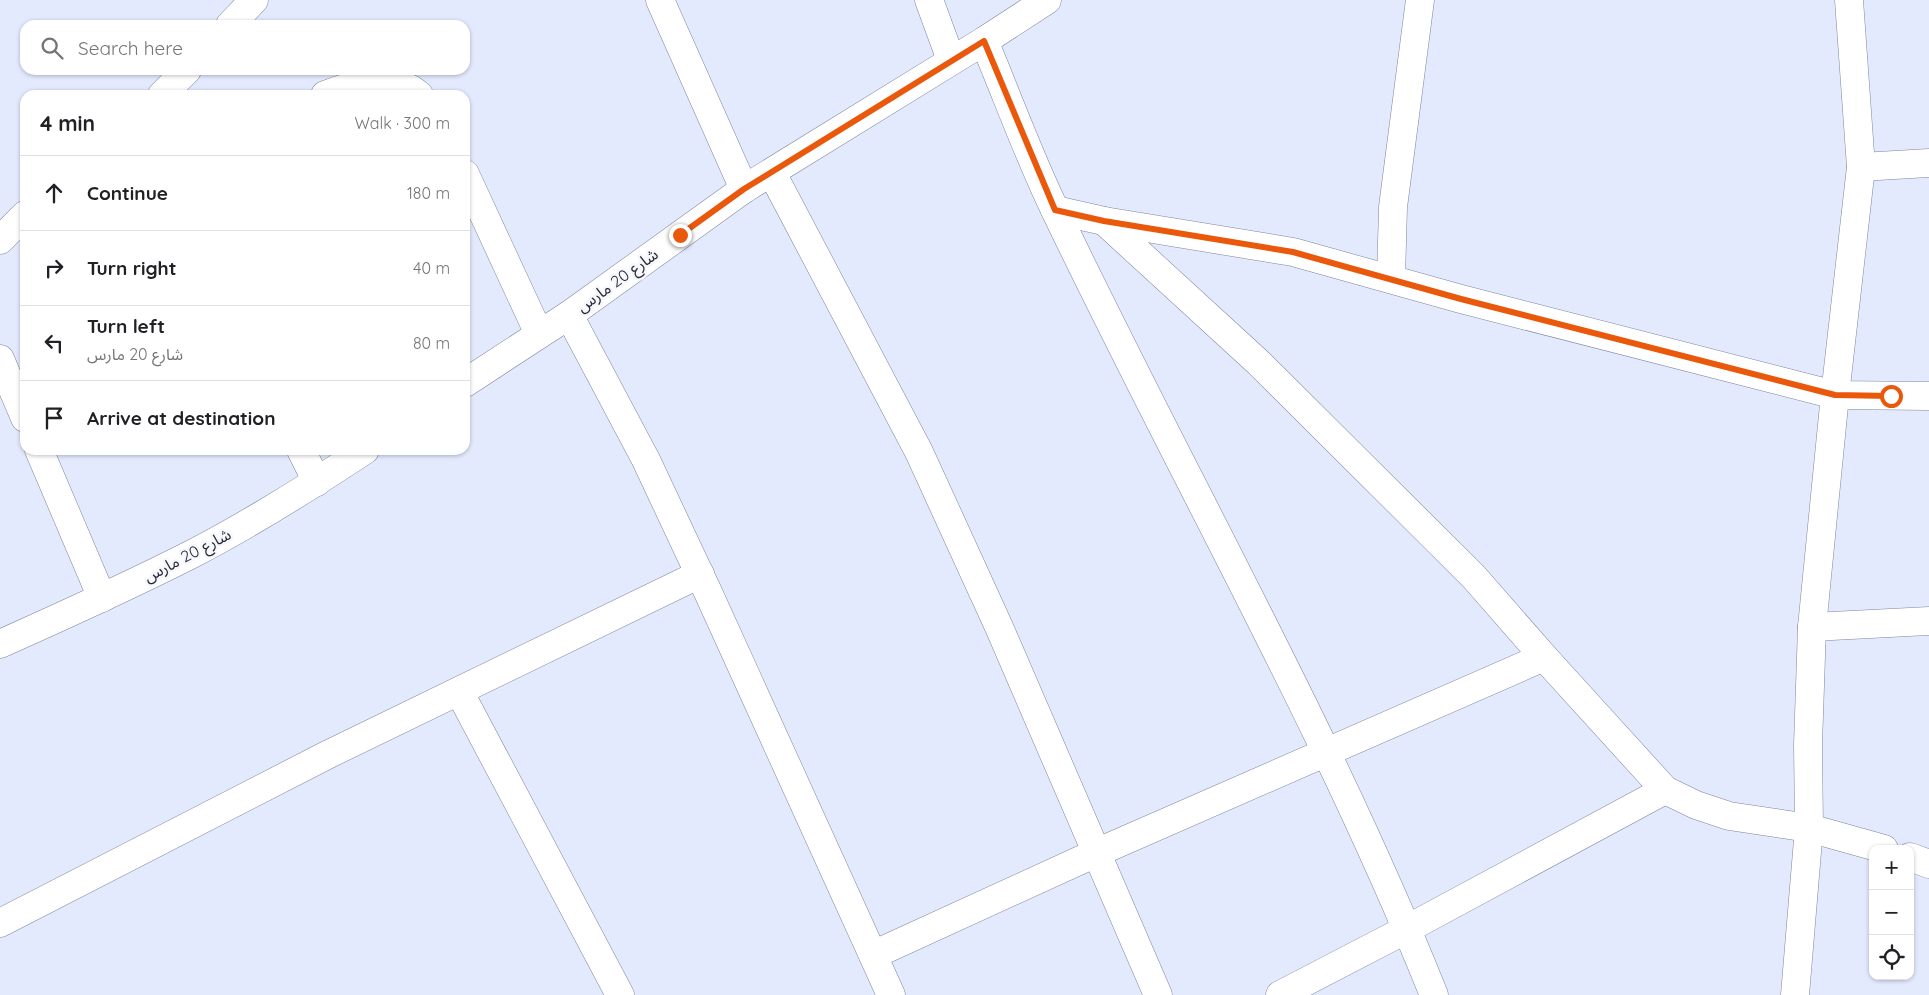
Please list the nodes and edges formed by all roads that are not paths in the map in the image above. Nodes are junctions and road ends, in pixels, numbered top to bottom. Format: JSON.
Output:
{"nodes":[{"id":1,"x":254,"y":0,"type":"edge"},
{"id":2,"x":660,"y":0,"type":"edge"},
{"id":3,"x":929,"y":0,"type":"edge"},
{"id":4,"x":1046,"y":0,"type":"edge"},
{"id":5,"x":1420,"y":0,"type":"edge"},
{"id":6,"x":1849,"y":0,"type":"edge"},
{"id":7,"x":235,"y":20,"type":"edge"},
{"id":8,"x":984,"y":41,"type":"junction"},
{"id":9,"x":951,"y":60,"type":"junction"},
{"id":10,"x":182,"y":75,"type":"edge"},
{"id":11,"x":167,"y":90,"type":"edge"},
{"id":12,"x":341,"y":90,"type":"edge"},
{"id":13,"x":414,"y":90,"type":"edge"},
{"id":14,"x":1929,"y":164,"type":"edge"},
{"id":15,"x":1861,"y":167,"type":"junction"},
{"id":16,"x":772,"y":173,"type":"junction"},
{"id":17,"x":470,"y":185,"type":"edge"},
{"id":18,"x":744,"y":189,"type":"junction"},
{"id":19,"x":1055,"y":210,"type":"junction"},
{"id":20,"x":1104,"y":221,"type":"junction"},
{"id":21,"x":1391,"y":278,"type":"junction"},
{"id":22,"x":569,"y":315,"type":"junction"},
{"id":23,"x":539,"y":334,"type":"junction"},
{"id":24,"x":0,"y":359,"type":"edge"},
{"id":25,"x":470,"y":380,"type":"edge"},
{"id":26,"x":1835,"y":395,"type":"junction"},
{"id":27,"x":1929,"y":396,"type":"edge"},
{"id":28,"x":20,"y":406,"type":"edge"},
{"id":29,"x":41,"y":455,"type":"edge"},
{"id":30,"x":304,"y":455,"type":"edge"},
{"id":31,"x":358,"y":455,"type":"edge"},
{"id":32,"x":317,"y":482,"type":"junction"},
{"id":33,"x":700,"y":574,"type":"junction"},
{"id":34,"x":102,"y":598,"type":"junction"},
{"id":35,"x":1929,"y":621,"type":"edge"},
{"id":36,"x":1812,"y":627,"type":"junction"},
{"id":37,"x":0,"y":644,"type":"edge"},
{"id":38,"x":1544,"y":657,"type":"junction"},
{"id":39,"x":459,"y":691,"type":"junction"},
{"id":40,"x":1327,"y":753,"type":"junction"},
{"id":41,"x":1665,"y":790,"type":"junction"},
{"id":42,"x":1809,"y":828,"type":"junction"},
{"id":43,"x":1870,"y":845,"type":"edge"},
{"id":44,"x":1096,"y":853,"type":"junction"},
{"id":45,"x":1914,"y":858,"type":"edge"},
{"id":46,"x":1929,"y":864,"type":"edge"},
{"id":47,"x":0,"y":924,"type":"edge"},
{"id":48,"x":1407,"y":929,"type":"junction"},
{"id":49,"x":873,"y":955,"type":"junction"},
{"id":50,"x":620,"y":995,"type":"edge"},
{"id":51,"x":891,"y":995,"type":"edge"},
{"id":52,"x":1158,"y":995,"type":"edge"},
{"id":53,"x":1280,"y":995,"type":"edge"},
{"id":54,"x":1434,"y":995,"type":"edge"},
{"id":55,"x":1795,"y":995,"type":"edge"}],
"edges":[{"from":1,"to":7,"type":"street"},
{"from":2,"to":18,"type":"street"},
{"from":3,"to":9,"type":"street"},
{"from":4,"to":8,"type":"street","name":"شارع 20 مارس"},
{"from":5,"to":21,"type":"street"},
{"from":6,"to":15,"type":"street"},
{"from":8,"to":9,"type":"street","name":"شارع 20 مارس"},
{"from":8,"to":19,"type":"street"},
{"from":9,"to":16,"type":"street","name":"شارع 20 مارس"},
{"from":10,"to":11,"type":"street"},
{"from":12,"to":13,"type":"street"},
{"from":14,"to":15,"type":"street"},
{"from":15,"to":26,"type":"street"},
{"from":16,"to":18,"type":"street","name":"شارع 20 مارس"},
{"from":16,"to":44,"type":"street"},
{"from":17,"to":23,"type":"street"},
{"from":18,"to":22,"type":"street","name":"شارع 20 مارس"},
{"from":19,"to":20,"type":"street"},
{"from":19,"to":40,"type":"street"},
{"from":20,"to":21,"type":"street"},
{"from":20,"to":38,"type":"street"},
{"from":21,"to":26,"type":"street"},
{"from":22,"to":23,"type":"street","name":"شارع 20 مارس"},
{"from":22,"to":33,"type":"street"},
{"from":23,"to":25,"type":"street","name":"شارع 20 مارس"},
{"from":24,"to":28,"type":"street"},
{"from":26,"to":27,"type":"street"},
{"from":26,"to":36,"type":"street"},
{"from":29,"to":34,"type":"street"},
{"from":30,"to":32,"type":"street"},
{"from":31,"to":32,"type":"street","name":"شارع 20 مارس"},
{"from":32,"to":34,"type":"street","name":"شارع 20 مارس"},
{"from":33,"to":39,"type":"street"},
{"from":33,"to":49,"type":"street"},
{"from":34,"to":37,"type":"street","name":"شارع 20 مارس"},
{"from":35,"to":36,"type":"street"},
{"from":36,"to":42,"type":"street"},
{"from":38,"to":40,"type":"street"},
{"from":38,"to":41,"type":"street"},
{"from":39,"to":47,"type":"street"},
{"from":39,"to":50,"type":"street"},
{"from":40,"to":44,"type":"street"},
{"from":40,"to":48,"type":"street"},
{"from":41,"to":42,"type":"street"},
{"from":41,"to":48,"type":"street"},
{"from":42,"to":43,"type":"street"},
{"from":42,"to":55,"type":"street"},
{"from":44,"to":49,"type":"street"},
{"from":44,"to":52,"type":"street"},
{"from":45,"to":46,"type":"street"},
{"from":48,"to":53,"type":"street"},
{"from":48,"to":54,"type":"street"},
{"from":49,"to":51,"type":"street"}]}
